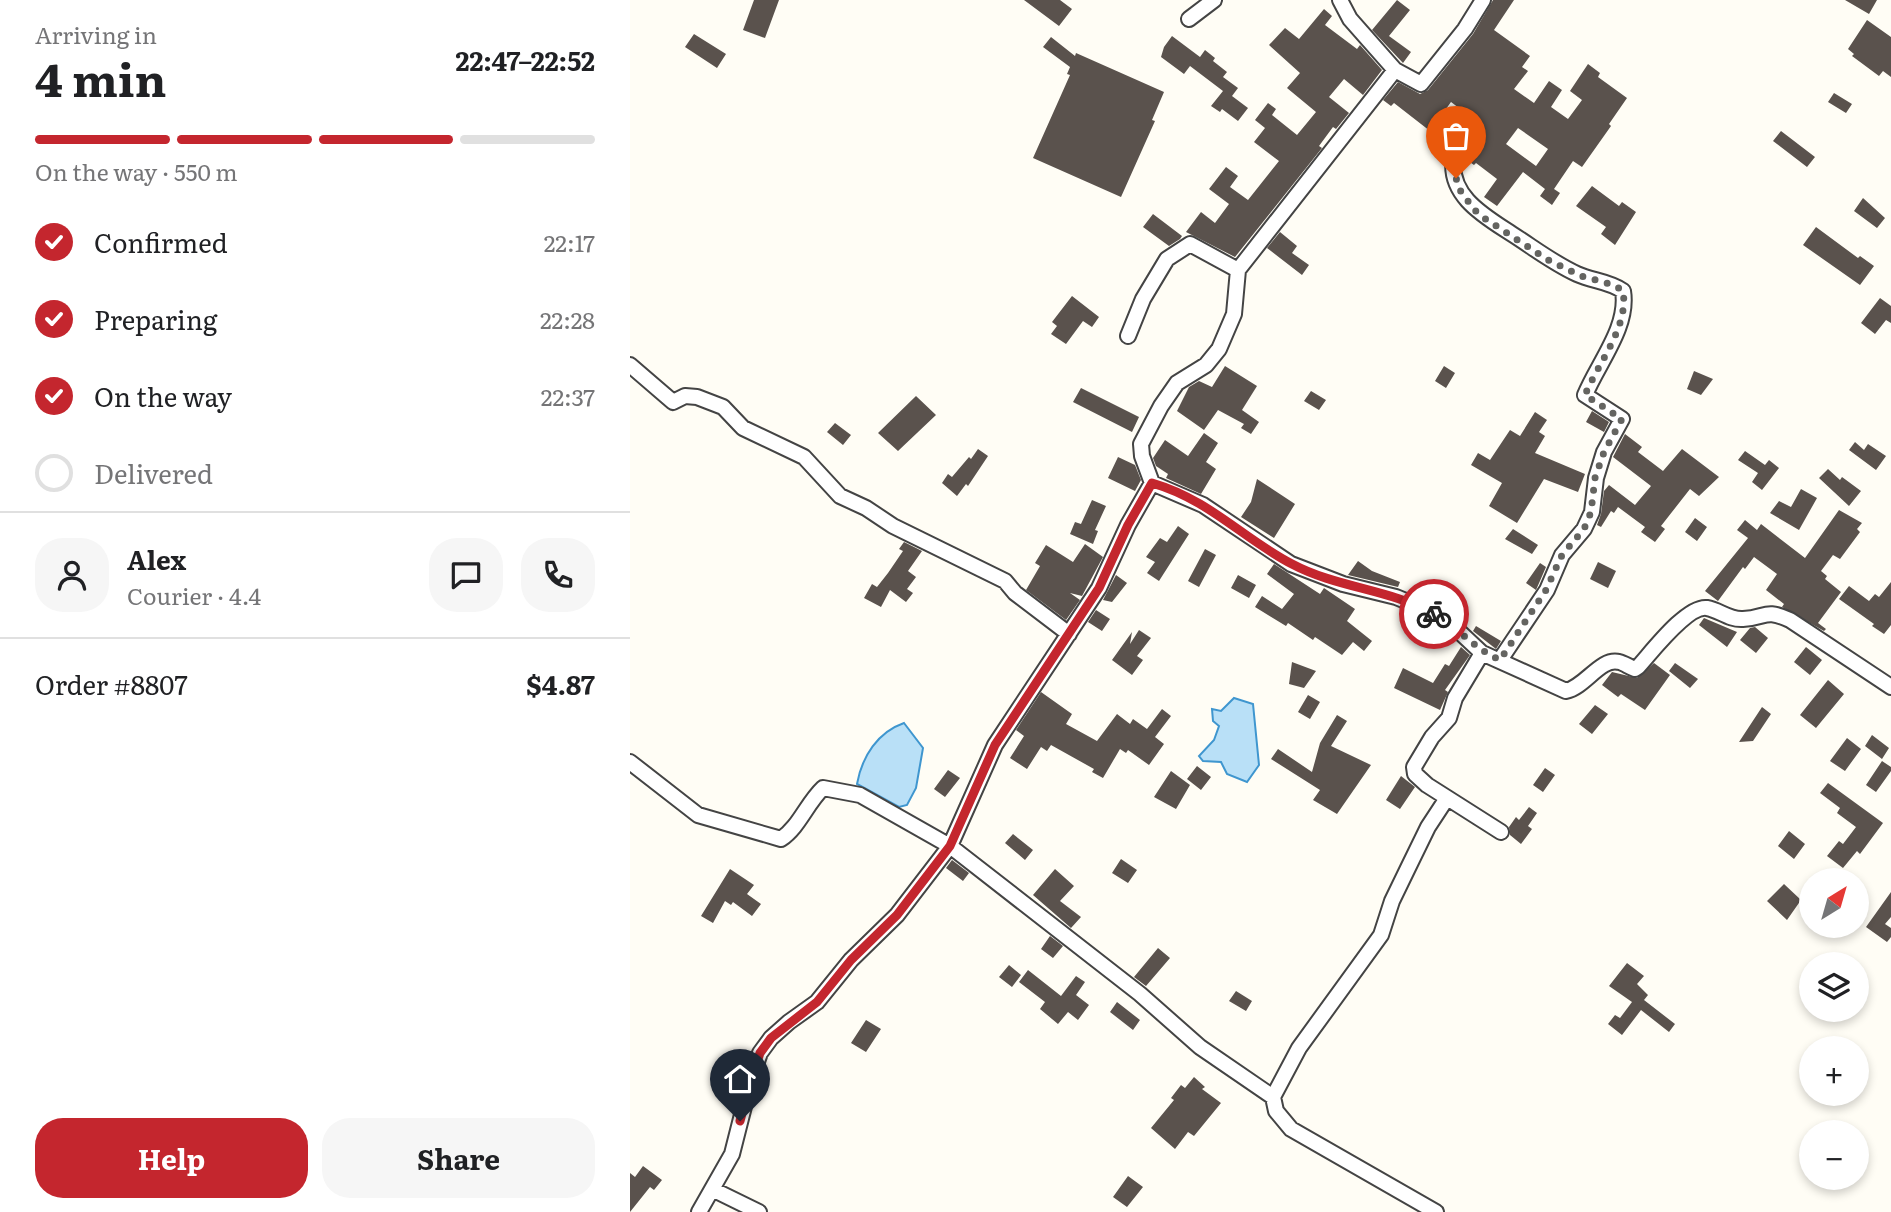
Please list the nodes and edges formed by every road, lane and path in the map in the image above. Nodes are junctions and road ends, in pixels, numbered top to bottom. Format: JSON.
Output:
{"nodes":[{"id":1,"x":1214,"y":0,"type":"edge"},
{"id":2,"x":1340,"y":0,"type":"edge"},
{"id":3,"x":1483,"y":0,"type":"edge"},
{"id":4,"x":1189,"y":19,"type":"dead end"},
{"id":5,"x":1395,"y":70,"type":"junction"},
{"id":6,"x":1454,"y":157,"type":"dead end"},
{"id":7,"x":1238,"y":270,"type":"junction"},
{"id":8,"x":1128,"y":336,"type":"dead end"},
{"id":9,"x":630,"y":365,"type":"edge"},
{"id":10,"x":1152,"y":483,"type":"junction"},
{"id":11,"x":1069,"y":634,"type":"junction"},
{"id":12,"x":1482,"y":653,"type":"junction"},
{"id":13,"x":1500,"y":660,"type":"junction"},
{"id":14,"x":1891,"y":687,"type":"edge"},
{"id":15,"x":630,"y":762,"type":"edge"},
{"id":16,"x":1447,"y":799,"type":"junction"},
{"id":17,"x":1501,"y":832,"type":"dead end"},
{"id":18,"x":950,"y":846,"type":"junction"},
{"id":19,"x":1273,"y":1097,"type":"junction"},
{"id":20,"x":714,"y":1190,"type":"junction"},
{"id":21,"x":699,"y":1212,"type":"edge"},
{"id":22,"x":759,"y":1212,"type":"edge"},
{"id":23,"x":1436,"y":1212,"type":"edge"}],
"edges":[{"from":1,"to":4,"type":"street"},
{"from":2,"to":5,"type":"street"},
{"from":3,"to":5,"type":"street"},
{"from":5,"to":7,"type":"street"},
{"from":6,"to":13,"type":"street"},
{"from":7,"to":8,"type":"street"},
{"from":7,"to":10,"type":"street"},
{"from":9,"to":11,"type":"street"},
{"from":10,"to":11,"type":"street"},
{"from":10,"to":12,"type":"street"},
{"from":11,"to":18,"type":"street"},
{"from":12,"to":13,"type":"street"},
{"from":12,"to":16,"type":"street"},
{"from":13,"to":14,"type":"street"},
{"from":15,"to":18,"type":"street"},
{"from":16,"to":17,"type":"street"},
{"from":16,"to":19,"type":"street"},
{"from":18,"to":19,"type":"street"},
{"from":18,"to":20,"type":"street"},
{"from":19,"to":23,"type":"street"},
{"from":20,"to":21,"type":"street"},
{"from":20,"to":22,"type":"street"}]}
